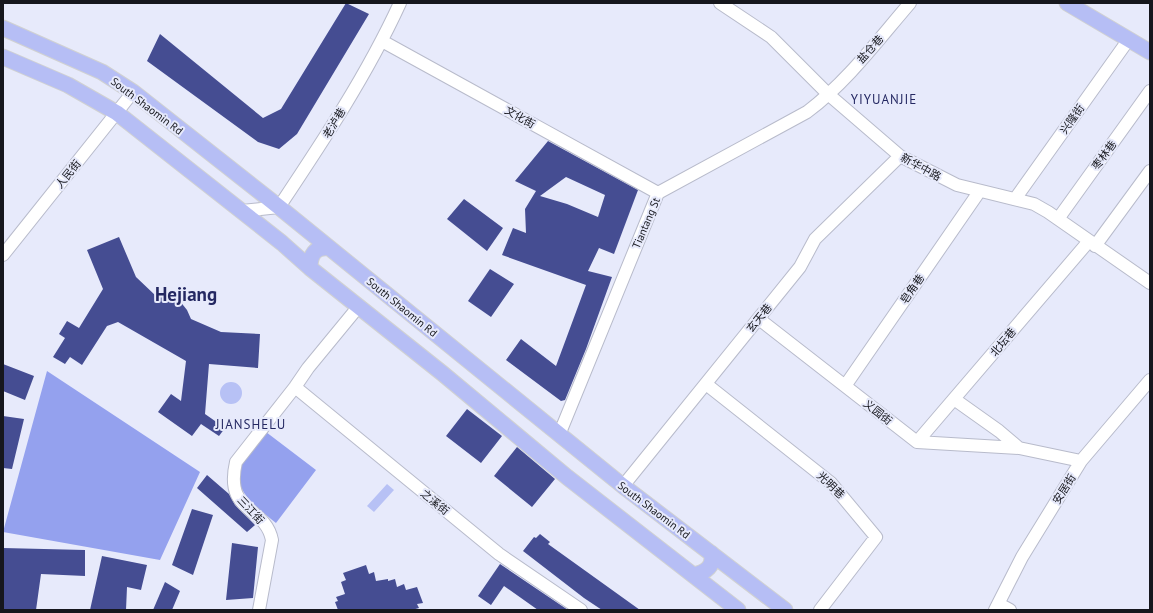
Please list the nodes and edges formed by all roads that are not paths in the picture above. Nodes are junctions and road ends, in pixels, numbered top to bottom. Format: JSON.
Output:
{"nodes":[{"id":1,"x":400,"y":3,"type":"edge"},
{"id":2,"x":720,"y":3,"type":"edge"},
{"id":3,"x":910,"y":3,"type":"edge"},
{"id":4,"x":1067,"y":3,"type":"edge"},
{"id":5,"x":3,"y":28,"type":"edge"},
{"id":6,"x":1128,"y":39,"type":"junction"},
{"id":7,"x":382,"y":41,"type":"junction"},
{"id":8,"x":1150,"y":52,"type":"edge"},
{"id":9,"x":3,"y":57,"type":"edge"},
{"id":10,"x":1150,"y":91,"type":"edge"},
{"id":11,"x":133,"y":92,"type":"junction"},
{"id":12,"x":828,"y":94,"type":"junction"},
{"id":13,"x":117,"y":113,"type":"junction"},
{"id":14,"x":900,"y":156,"type":"junction"},
{"id":15,"x":1150,"y":172,"type":"edge"},
{"id":16,"x":979,"y":192,"type":"junction"},
{"id":17,"x":658,"y":193,"type":"junction"},
{"id":18,"x":1015,"y":200,"type":"junction"},
{"id":19,"x":279,"y":207,"type":"junction"},
{"id":20,"x":242,"y":211,"type":"junction"},
{"id":21,"x":1058,"y":219,"type":"junction"},
{"id":22,"x":1092,"y":243,"type":"junction"},
{"id":23,"x":329,"y":248,"type":"junction"},
{"id":24,"x":3,"y":255,"type":"edge"},
{"id":25,"x":310,"y":268,"type":"junction"},
{"id":26,"x":1150,"y":283,"type":"edge"},
{"id":27,"x":359,"y":306,"type":"junction"},
{"id":28,"x":758,"y":319,"type":"junction"},
{"id":29,"x":1150,"y":380,"type":"edge"},
{"id":30,"x":706,"y":384,"type":"junction"},
{"id":31,"x":845,"y":386,"type":"junction"},
{"id":32,"x":295,"y":387,"type":"junction"},
{"id":33,"x":954,"y":398,"type":"junction"},
{"id":34,"x":559,"y":435,"type":"junction"},
{"id":35,"x":917,"y":442,"type":"junction"},
{"id":36,"x":1019,"y":448,"type":"junction"},
{"id":37,"x":1081,"y":461,"type":"junction"},
{"id":38,"x":623,"y":486,"type":"junction"},
{"id":39,"x":711,"y":553,"type":"junction"},
{"id":40,"x":694,"y":575,"type":"junction"},
{"id":41,"x":997,"y":607,"type":"edge"},
{"id":42,"x":259,"y":610,"type":"edge"},
{"id":43,"x":581,"y":610,"type":"edge"},
{"id":44,"x":738,"y":610,"type":"edge"},
{"id":45,"x":785,"y":610,"type":"edge"},
{"id":46,"x":820,"y":610,"type":"edge"},
{"id":47,"x":1010,"y":610,"type":"edge"}],
"edges":[{"from":1,"to":7,"type":"street","name":"老泸巷"},
{"from":2,"to":12,"type":"street","name":"新华中路"},
{"from":3,"to":12,"type":"street","name":"盐仓巷"},
{"from":4,"to":6,"type":"main road"},
{"from":5,"to":11,"type":"main road","name":"South Shaomin Rd"},
{"from":6,"to":8,"type":"main road"},
{"from":6,"to":18,"type":"street","name":"兴隆街"},
{"from":7,"to":17,"type":"street","name":"文化街"},
{"from":7,"to":19,"type":"street","name":"老泸巷"},
{"from":9,"to":13,"type":"main road"},
{"from":10,"to":21,"type":"street","name":"枣林巷"},
{"from":11,"to":13,"type":"street","name":"人民街"},
{"from":11,"to":19,"type":"main road","name":"South Shaomin Rd"},
{"from":12,"to":14,"type":"street","name":"新华中路"},
{"from":12,"to":17,"type":"street","name":"Tiantang St"},
{"from":13,"to":20,"type":"main road"},
{"from":13,"to":24,"type":"street","name":"人民街"},
{"from":14,"to":16,"type":"street","name":"新华中路"},
{"from":14,"to":28,"type":"street","name":"玄天巷"},
{"from":15,"to":22,"type":"street","name":"北坛巷"},
{"from":16,"to":18,"type":"street","name":"新华中路"},
{"from":16,"to":31,"type":"street","name":"皂角巷"},
{"from":17,"to":34,"type":"street","name":"Tiantang St"},
{"from":18,"to":21,"type":"street","name":"新华中路"},
{"from":19,"to":20,"type":"street"},
{"from":19,"to":23,"type":"main road","name":"South Shaomin Rd"},
{"from":20,"to":25,"type":"main road"},
{"from":21,"to":22,"type":"street","name":"新华中路"},
{"from":22,"to":26,"type":"street","name":"新华中路"},
{"from":22,"to":33,"type":"street","name":"北坛巷"},
{"from":23,"to":25,"type":"main road"},
{"from":23,"to":34,"type":"main road","name":"South Shaomin Rd"},
{"from":25,"to":27,"type":"main road"},
{"from":27,"to":32,"type":"street","name":"三江街"},
{"from":27,"to":40,"type":"main road"},
{"from":28,"to":30,"type":"street","name":"玄天巷"},
{"from":28,"to":31,"type":"street","name":"义园街"},
{"from":29,"to":37,"type":"street","name":"安居街"},
{"from":30,"to":38,"type":"street","name":"玄天巷"},
{"from":30,"to":46,"type":"street","name":"光明巷"},
{"from":31,"to":35,"type":"street","name":"义园街"},
{"from":32,"to":42,"type":"street","name":"三江街"},
{"from":32,"to":43,"type":"street","name":"之溪街"},
{"from":33,"to":35,"type":"street","name":"北坛巷"},
{"from":33,"to":36,"type":"street"},
{"from":34,"to":38,"type":"main road","name":"South Shaomin Rd"},
{"from":35,"to":36,"type":"street"},
{"from":36,"to":37,"type":"street"},
{"from":37,"to":41,"type":"street","name":"安居街"},
{"from":38,"to":39,"type":"main road","name":"South Shaomin Rd"},
{"from":39,"to":40,"type":"main road"},
{"from":39,"to":45,"type":"main road","name":"South Shaomin Rd"},
{"from":40,"to":44,"type":"main road"},
{"from":41,"to":47,"type":"street"}]}
